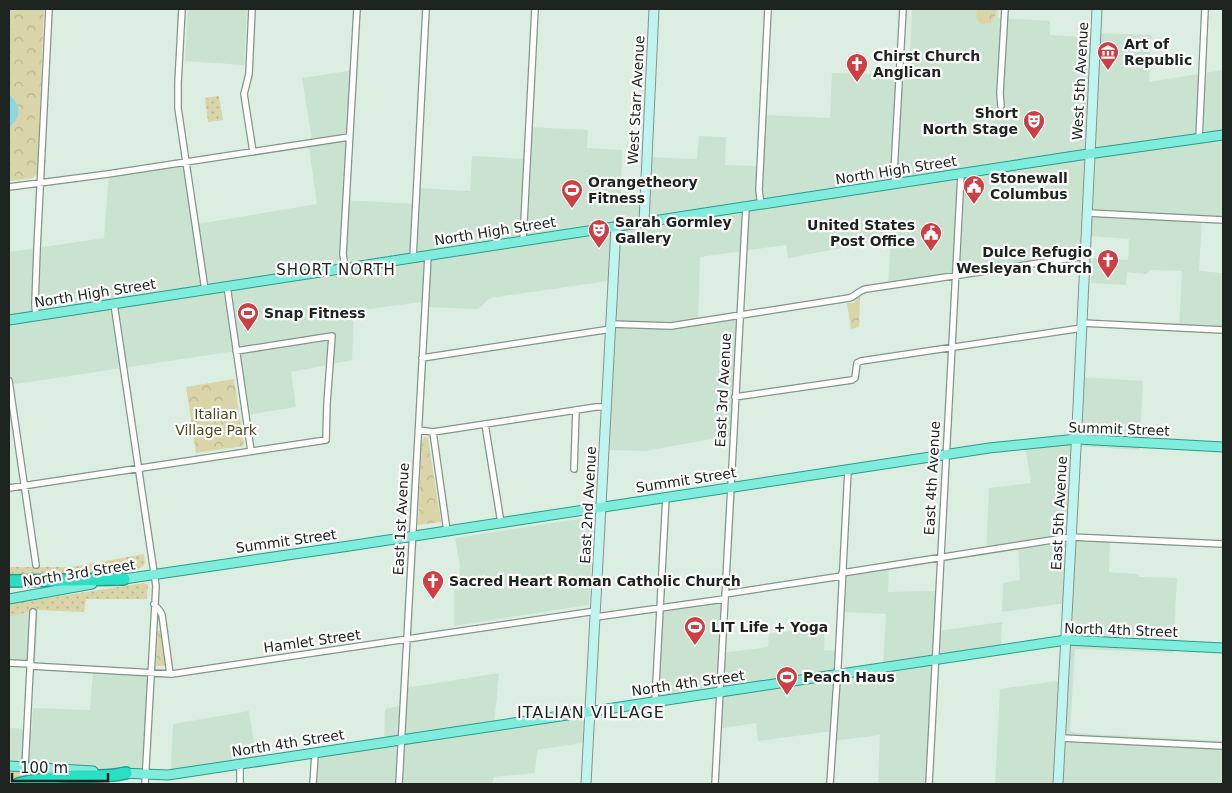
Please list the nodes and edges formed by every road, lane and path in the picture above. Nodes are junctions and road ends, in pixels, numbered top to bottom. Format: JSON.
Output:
{"nodes":[{"id":1,"x":49,"y":9,"type":"edge"},
{"id":2,"x":182,"y":9,"type":"edge"},
{"id":3,"x":252,"y":9,"type":"edge"},
{"id":4,"x":357,"y":9,"type":"edge"},
{"id":5,"x":426,"y":9,"type":"edge"},
{"id":6,"x":536,"y":9,"type":"edge"},
{"id":7,"x":654,"y":9,"type":"edge"},
{"id":8,"x":768,"y":9,"type":"edge"},
{"id":9,"x":902,"y":9,"type":"edge"},
{"id":10,"x":1005,"y":9,"type":"edge"},
{"id":11,"x":1097,"y":9,"type":"edge"},
{"id":12,"x":1205,"y":9,"type":"edge"},
{"id":13,"x":1001,"y":106,"type":"dead end"},
{"id":14,"x":1223,"y":135,"type":"edge"},
{"id":15,"x":350,"y":137,"type":"junction"},
{"id":16,"x":1199,"y":139,"type":"junction"},
{"id":17,"x":253,"y":152,"type":"junction"},
{"id":18,"x":1090,"y":154,"type":"junction"},
{"id":19,"x":186,"y":162,"type":"junction"},
{"id":20,"x":960,"y":174,"type":"junction"},
{"id":21,"x":40,"y":183,"type":"junction"},
{"id":22,"x":895,"y":184,"type":"junction"},
{"id":23,"x":9,"y":187,"type":"edge"},
{"id":24,"x":761,"y":205,"type":"junction"},
{"id":25,"x":746,"y":207,"type":"junction"},
{"id":26,"x":1088,"y":213,"type":"junction"},
{"id":27,"x":1223,"y":220,"type":"edge"},
{"id":28,"x":644,"y":222,"type":"junction"},
{"id":29,"x":616,"y":227,"type":"junction"},
{"id":30,"x":523,"y":241,"type":"junction"},
{"id":31,"x":428,"y":256,"type":"junction"},
{"id":32,"x":1086,"y":256,"type":"junction"},
{"id":33,"x":413,"y":258,"type":"junction"},
{"id":34,"x":345,"y":268,"type":"junction"},
{"id":35,"x":955,"y":276,"type":"junction"},
{"id":36,"x":226,"y":286,"type":"junction"},
{"id":37,"x":205,"y":290,"type":"junction"},
{"id":38,"x":114,"y":304,"type":"junction"},
{"id":39,"x":36,"y":316,"type":"junction"},
{"id":40,"x":740,"y":316,"type":"junction"},
{"id":41,"x":9,"y":320,"type":"edge"},
{"id":42,"x":1082,"y":325,"type":"junction"},
{"id":43,"x":611,"y":326,"type":"junction"},
{"id":44,"x":1223,"y":330,"type":"edge"},
{"id":45,"x":952,"y":348,"type":"junction"},
{"id":46,"x":236,"y":351,"type":"junction"},
{"id":47,"x":422,"y":358,"type":"junction"},
{"id":48,"x":9,"y":383,"type":"edge"},
{"id":49,"x":735,"y":397,"type":"junction"},
{"id":50,"x":607,"y":407,"type":"junction"},
{"id":51,"x":576,"y":410,"type":"junction"},
{"id":52,"x":485,"y":424,"type":"junction"},
{"id":53,"x":418,"y":430,"type":"junction"},
{"id":54,"x":433,"y":432,"type":"junction"},
{"id":55,"x":1077,"y":439,"type":"junction"},
{"id":56,"x":1223,"y":447,"type":"edge"},
{"id":57,"x":251,"y":451,"type":"junction"},
{"id":58,"x":946,"y":455,"type":"junction"},
{"id":59,"x":138,"y":468,"type":"junction"},
{"id":60,"x":574,"y":469,"type":"dead end"},
{"id":61,"x":848,"y":470,"type":"junction"},
{"id":62,"x":24,"y":486,"type":"junction"},
{"id":63,"x":730,"y":487,"type":"junction"},
{"id":64,"x":9,"y":488,"type":"edge"},
{"id":65,"x":666,"y":498,"type":"junction"},
{"id":66,"x":602,"y":508,"type":"junction"},
{"id":67,"x":501,"y":523,"type":"junction"},
{"id":68,"x":447,"y":531,"type":"junction"},
{"id":69,"x":413,"y":536,"type":"junction"},
{"id":70,"x":1072,"y":537,"type":"junction"},
{"id":71,"x":1223,"y":544,"type":"edge"},
{"id":72,"x":940,"y":558,"type":"junction"},
{"id":73,"x":36,"y":565,"type":"dead end"},
{"id":74,"x":154,"y":574,"type":"junction"},
{"id":75,"x":842,"y":574,"type":"junction"},
{"id":76,"x":124,"y":579,"type":"junction"},
{"id":77,"x":9,"y":581,"type":"edge"},
{"id":78,"x":725,"y":596,"type":"junction"},
{"id":79,"x":9,"y":599,"type":"edge"},
{"id":80,"x":154,"y":604,"type":"junction"},
{"id":81,"x":660,"y":607,"type":"junction"},
{"id":82,"x":33,"y":612,"type":"dead end"},
{"id":83,"x":596,"y":614,"type":"junction"},
{"id":84,"x":407,"y":640,"type":"junction"},
{"id":85,"x":1066,"y":640,"type":"junction"},
{"id":86,"x":1223,"y":648,"type":"edge"},
{"id":87,"x":935,"y":660,"type":"junction"},
{"id":88,"x":9,"y":663,"type":"edge"},
{"id":89,"x":30,"y":665,"type":"junction"},
{"id":90,"x":150,"y":673,"type":"junction"},
{"id":91,"x":170,"y":674,"type":"junction"},
{"id":92,"x":837,"y":674,"type":"junction"},
{"id":93,"x":720,"y":692,"type":"junction"},
{"id":94,"x":655,"y":702,"type":"junction"},
{"id":95,"x":590,"y":712,"type":"junction"},
{"id":96,"x":1060,"y":738,"type":"junction"},
{"id":97,"x":402,"y":740,"type":"junction"},
{"id":98,"x":1223,"y":746,"type":"edge"},
{"id":99,"x":315,"y":754,"type":"junction"},
{"id":100,"x":240,"y":764,"type":"junction"},
{"id":101,"x":9,"y":766,"type":"edge"},
{"id":102,"x":25,"y":767,"type":"junction"},
{"id":103,"x":126,"y":773,"type":"junction"},
{"id":104,"x":146,"y":774,"type":"junction"},
{"id":105,"x":18,"y":784,"type":"edge"},
{"id":106,"x":145,"y":784,"type":"edge"},
{"id":107,"x":240,"y":784,"type":"edge"},
{"id":108,"x":313,"y":784,"type":"edge"},
{"id":109,"x":399,"y":784,"type":"edge"},
{"id":110,"x":586,"y":784,"type":"edge"},
{"id":111,"x":714,"y":784,"type":"edge"},
{"id":112,"x":830,"y":784,"type":"edge"},
{"id":113,"x":929,"y":784,"type":"edge"},
{"id":114,"x":1058,"y":784,"type":"edge"}],
"edges":[{"from":1,"to":21,"type":"street"},
{"from":2,"to":19,"type":"street"},
{"from":3,"to":17,"type":"street"},
{"from":4,"to":15,"type":"street"},
{"from":5,"to":33,"type":"street"},
{"from":6,"to":30,"type":"street"},
{"from":7,"to":28,"type":"main road","name":"West Starr Avenue"},
{"from":8,"to":24,"type":"street"},
{"from":9,"to":22,"type":"street"},
{"from":10,"to":13,"type":"street"},
{"from":11,"to":18,"type":"main road","name":"West 5th Avenue"},
{"from":12,"to":16,"type":"street"},
{"from":14,"to":16,"type":"main road","name":"North High Street"},
{"from":15,"to":17,"type":"street"},
{"from":15,"to":34,"type":"street"},
{"from":16,"to":18,"type":"main road","name":"North High Street"},
{"from":17,"to":19,"type":"street"},
{"from":18,"to":20,"type":"main road","name":"North High Street"},
{"from":18,"to":26,"type":"main road","name":"East 5th Avenue"},
{"from":19,"to":21,"type":"street"},
{"from":19,"to":37,"type":"street"},
{"from":20,"to":22,"type":"main road","name":"North High Street"},
{"from":20,"to":35,"type":"street","name":"East 4th Avenue"},
{"from":21,"to":23,"type":"street"},
{"from":21,"to":39,"type":"street"},
{"from":22,"to":24,"type":"main road","name":"North High Street"},
{"from":24,"to":25,"type":"main road","name":"North High Street"},
{"from":25,"to":28,"type":"main road","name":"North High Street"},
{"from":25,"to":40,"type":"street","name":"East 3rd Avenue"},
{"from":26,"to":27,"type":"street"},
{"from":26,"to":32,"type":"main road","name":"East 5th Avenue"},
{"from":28,"to":29,"type":"main road","name":"North High Street"},
{"from":29,"to":30,"type":"main road","name":"North High Street"},
{"from":29,"to":43,"type":"main road","name":"East 2nd Avenue"},
{"from":30,"to":31,"type":"main road","name":"North High Street"},
{"from":31,"to":33,"type":"main road","name":"North High Street"},
{"from":31,"to":47,"type":"street","name":"East 1st Avenue"},
{"from":32,"to":35,"type":"street"},
{"from":32,"to":42,"type":"main road","name":"East 5th Avenue"},
{"from":33,"to":34,"type":"main road","name":"North High Street"},
{"from":34,"to":36,"type":"main road","name":"North High Street"},
{"from":35,"to":40,"type":"street"},
{"from":35,"to":45,"type":"street","name":"East 4th Avenue"},
{"from":36,"to":37,"type":"main road","name":"North High Street"},
{"from":36,"to":46,"type":"street"},
{"from":37,"to":38,"type":"main road","name":"North High Street"},
{"from":38,"to":39,"type":"main road","name":"North High Street"},
{"from":38,"to":59,"type":"street"},
{"from":39,"to":41,"type":"main road","name":"North High Street"},
{"from":40,"to":43,"type":"street"},
{"from":40,"to":49,"type":"street","name":"East 3rd Avenue"},
{"from":42,"to":44,"type":"street"},
{"from":42,"to":45,"type":"street"},
{"from":42,"to":55,"type":"main road","name":"East 5th Avenue"},
{"from":43,"to":47,"type":"street"},
{"from":43,"to":50,"type":"main road","name":"East 2nd Avenue"},
{"from":45,"to":49,"type":"street"},
{"from":45,"to":58,"type":"street","name":"East 4th Avenue"},
{"from":46,"to":57,"type":"street"},
{"from":46,"to":57,"type":"street"},
{"from":47,"to":53,"type":"street","name":"East 1st Avenue"},
{"from":48,"to":62,"type":"street"},
{"from":49,"to":63,"type":"street","name":"East 3rd Avenue"},
{"from":50,"to":51,"type":"street"},
{"from":50,"to":66,"type":"main road","name":"East 2nd Avenue"},
{"from":51,"to":52,"type":"street"},
{"from":51,"to":60,"type":"street"},
{"from":52,"to":54,"type":"street"},
{"from":52,"to":67,"type":"street"},
{"from":53,"to":54,"type":"street"},
{"from":53,"to":69,"type":"street","name":"East 1st Avenue"},
{"from":54,"to":68,"type":"street"},
{"from":55,"to":56,"type":"main road","name":"Summit Street"},
{"from":55,"to":58,"type":"main road","name":"Summit Street"},
{"from":55,"to":70,"type":"main road","name":"East 5th Avenue"},
{"from":57,"to":59,"type":"street"},
{"from":58,"to":61,"type":"main road","name":"Summit Street"},
{"from":58,"to":72,"type":"street","name":"East 4th Avenue"},
{"from":59,"to":62,"type":"street"},
{"from":59,"to":74,"type":"street"},
{"from":61,"to":63,"type":"main road","name":"Summit Street"},
{"from":61,"to":75,"type":"street"},
{"from":62,"to":64,"type":"street"},
{"from":62,"to":73,"type":"street"},
{"from":63,"to":65,"type":"main road","name":"Summit Street"},
{"from":63,"to":78,"type":"street","name":"East 3rd Avenue"},
{"from":65,"to":66,"type":"main road","name":"Summit Street"},
{"from":65,"to":81,"type":"street"},
{"from":66,"to":67,"type":"main road","name":"Summit Street"},
{"from":66,"to":83,"type":"main road","name":"East 2nd Avenue"},
{"from":67,"to":68,"type":"main road","name":"Summit Street"},
{"from":68,"to":69,"type":"main road","name":"Summit Street"},
{"from":69,"to":74,"type":"main road","name":"Summit Street"},
{"from":69,"to":84,"type":"street","name":"East 1st Avenue"},
{"from":70,"to":71,"type":"street","name":"Hamlet Street"},
{"from":70,"to":72,"type":"street","name":"Hamlet Street"},
{"from":70,"to":85,"type":"main road","name":"East 5th Avenue"},
{"from":72,"to":75,"type":"street","name":"Hamlet Street"},
{"from":72,"to":87,"type":"street","name":"East 4th Avenue"},
{"from":74,"to":76,"type":"main road","name":"North 3rd Street"},
{"from":74,"to":80,"type":"street"},
{"from":75,"to":78,"type":"street","name":"Hamlet Street"},
{"from":75,"to":92,"type":"street"},
{"from":76,"to":77,"type":"highway"},
{"from":76,"to":79,"type":"main road","name":"North 3rd Street"},
{"from":78,"to":81,"type":"street","name":"Hamlet Street"},
{"from":78,"to":93,"type":"street","name":"East 3rd Avenue"},
{"from":80,"to":90,"type":"street"},
{"from":80,"to":91,"type":"street"},
{"from":81,"to":83,"type":"street","name":"Hamlet Street"},
{"from":81,"to":94,"type":"street"},
{"from":82,"to":89,"type":"street"},
{"from":83,"to":84,"type":"street","name":"Hamlet Street"},
{"from":83,"to":95,"type":"main road","name":"East 2nd Avenue"},
{"from":84,"to":91,"type":"street","name":"Hamlet Street"},
{"from":84,"to":97,"type":"street","name":"East 1st Avenue"},
{"from":85,"to":86,"type":"main road","name":"North 4th Street"},
{"from":85,"to":87,"type":"main road","name":"North 4th Street"},
{"from":85,"to":96,"type":"main road","name":"East 5th Avenue"},
{"from":87,"to":92,"type":"main road","name":"North 4th Street"},
{"from":87,"to":113,"type":"street","name":"East 4th Avenue"},
{"from":88,"to":89,"type":"street","name":"Hamlet Street"},
{"from":89,"to":90,"type":"street","name":"Hamlet Street"},
{"from":89,"to":102,"type":"street"},
{"from":90,"to":91,"type":"street","name":"Hamlet Street"},
{"from":90,"to":104,"type":"street"},
{"from":92,"to":93,"type":"main road","name":"North 4th Street"},
{"from":92,"to":112,"type":"street"},
{"from":93,"to":94,"type":"main road","name":"North 4th Street"},
{"from":93,"to":111,"type":"street","name":"East 3rd Avenue"},
{"from":94,"to":95,"type":"main road","name":"North 4th Street"},
{"from":95,"to":97,"type":"main road","name":"North 4th Street"},
{"from":95,"to":110,"type":"main road","name":"East 2nd Avenue"},
{"from":96,"to":98,"type":"street"},
{"from":96,"to":114,"type":"main road","name":"East 5th Avenue"},
{"from":97,"to":99,"type":"main road","name":"North 4th Street"},
{"from":97,"to":109,"type":"street","name":"East 1st Avenue"},
{"from":99,"to":100,"type":"main road","name":"North 4th Street"},
{"from":99,"to":108,"type":"street"},
{"from":100,"to":104,"type":"main road","name":"North 4th Street"},
{"from":100,"to":107,"type":"street"},
{"from":101,"to":102,"type":"main road","name":"North 4th Street"},
{"from":102,"to":103,"type":"main road","name":"North 4th Street"},
{"from":103,"to":104,"type":"main road","name":"North 4th Street"},
{"from":103,"to":105,"type":"highway"},
{"from":104,"to":106,"type":"street"}]}
